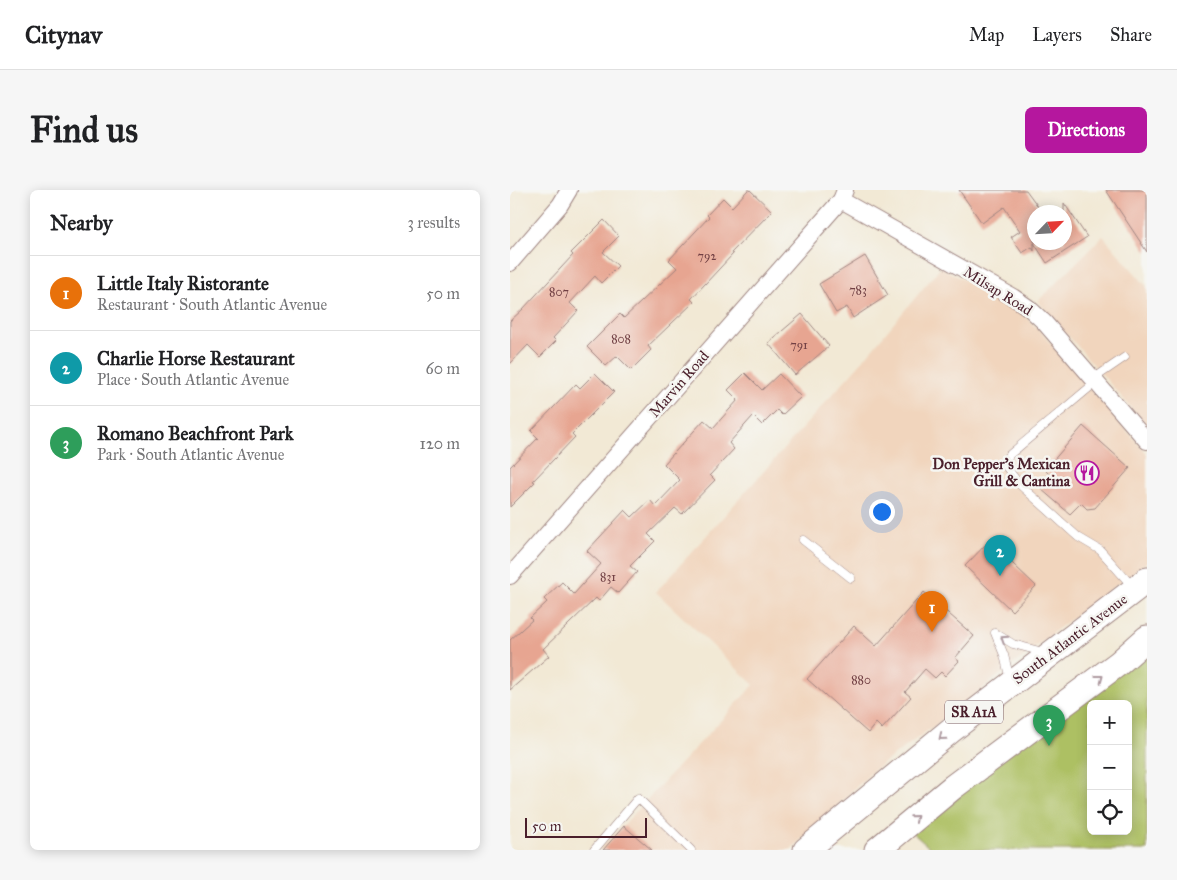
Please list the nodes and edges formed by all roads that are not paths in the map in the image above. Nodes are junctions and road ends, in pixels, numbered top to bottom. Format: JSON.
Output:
{"nodes":[{"id":1,"x":569,"y":190,"type":"edge"},
{"id":2,"x":843,"y":195,"type":"edge"},
{"id":3,"x":510,"y":263,"type":"edge"},
{"id":4,"x":1125,"y":357,"type":"dead end"},
{"id":5,"x":1095,"y":380,"type":"junction"},
{"id":6,"x":1147,"y":441,"type":"edge"},
{"id":7,"x":803,"y":540,"type":"dead end"},
{"id":8,"x":510,"y":576,"type":"edge"},
{"id":9,"x":851,"y":578,"type":"dead end"},
{"id":10,"x":1141,"y":585,"type":"edge"},
{"id":11,"x":1147,"y":638,"type":"edge"},
{"id":12,"x":1050,"y":654,"type":"junction"},
{"id":13,"x":1011,"y":684,"type":"junction"},
{"id":14,"x":888,"y":844,"type":"edge"},
{"id":15,"x":594,"y":850,"type":"edge"},
{"id":16,"x":691,"y":850,"type":"edge"},
{"id":17,"x":806,"y":850,"type":"edge"}],
"edges":[{"from":1,"to":3,"type":"street"},
{"from":2,"to":5,"type":"street","name":"Milsap Road"},
{"from":2,"to":8,"type":"street","name":"Marvin Road"},
{"from":4,"to":5,"type":"lane"},
{"from":5,"to":6,"type":"street","name":"Milsap Road"},
{"from":5,"to":10,"type":"lane"},
{"from":7,"to":9,"type":"lane"},
{"from":10,"to":12,"type":"main road","name":"South Atlantic Avenue","number":"SR A1A"},
{"from":14,"to":11,"type":"main road","number":"SR A1A","one_way":true},
{"from":12,"to":13,"type":"main road","name":"South Atlantic Avenue","number":"SR A1A"},
{"from":12,"to":13,"type":"lane","one_way":true},
{"from":13,"to":17,"type":"main road","name":"South Atlantic Avenue","number":"SR A1A","one_way":true},
{"from":15,"to":16,"type":"lane"}]}
